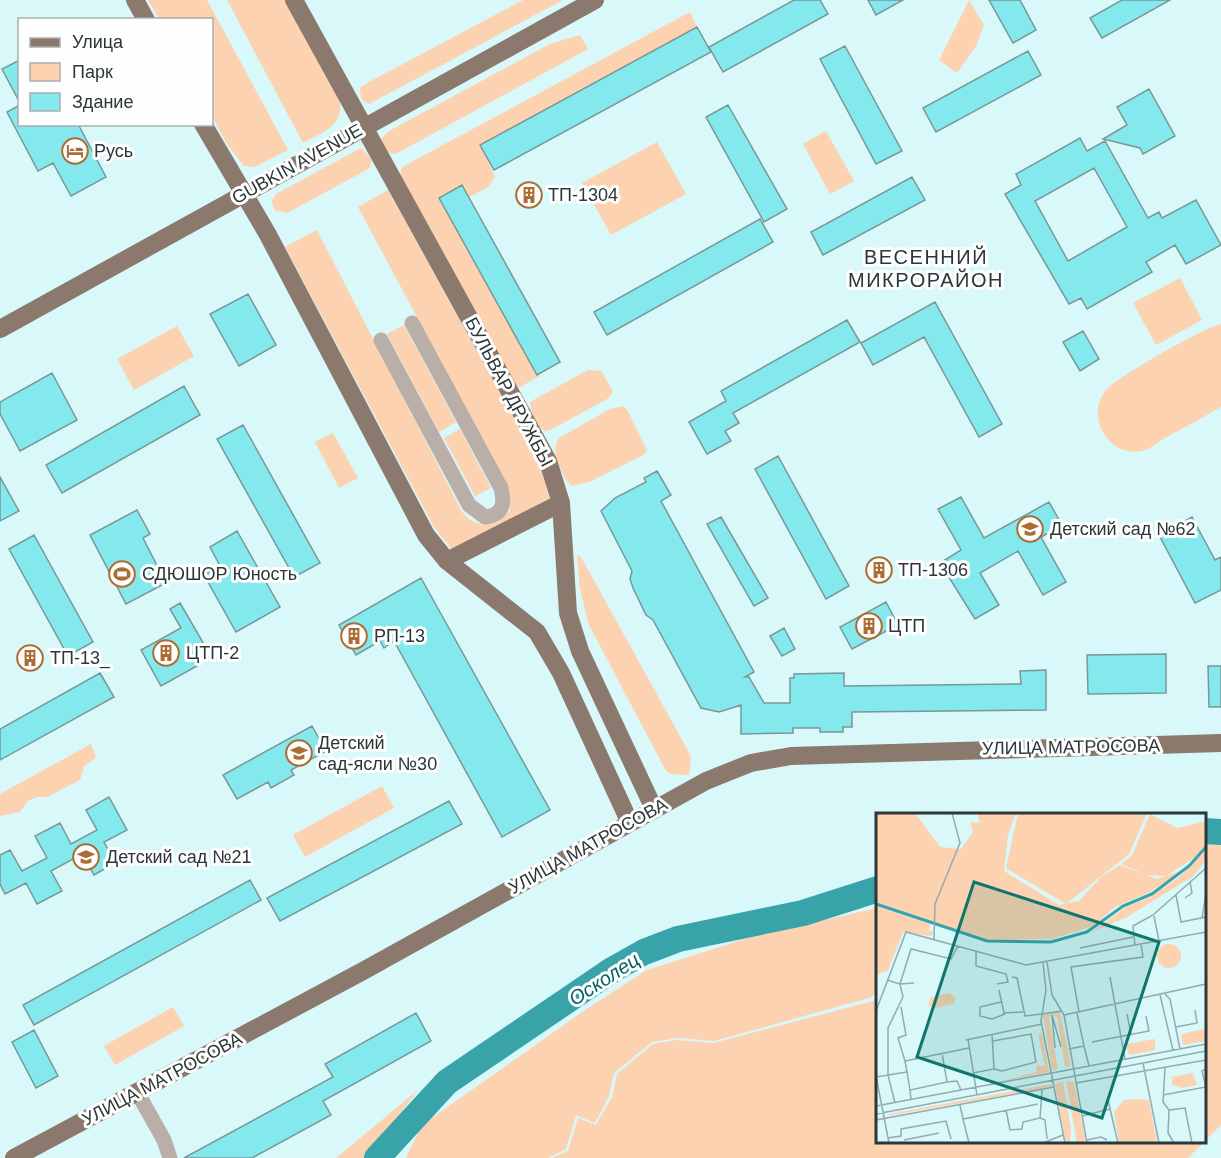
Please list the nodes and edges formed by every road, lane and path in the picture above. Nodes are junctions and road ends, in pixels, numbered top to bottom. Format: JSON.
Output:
{"nodes":[{"id":1,"x":135,"y":0,"type":"edge"},
{"id":2,"x":294,"y":0,"type":"edge"},
{"id":3,"x":595,"y":0,"type":"edge"},
{"id":4,"x":145,"y":18,"type":"edge"},
{"id":5,"x":204,"y":126,"type":"edge"},
{"id":6,"x":365,"y":127,"type":"junction"},
{"id":7,"x":243,"y":194,"type":"junction"},
{"id":8,"x":412,"y":323,"type":"dead end"},
{"id":9,"x":0,"y":329,"type":"edge"},
{"id":10,"x":381,"y":340,"type":"dead end"},
{"id":11,"x":561,"y":503,"type":"junction"},
{"id":12,"x":447,"y":561,"type":"junction"},
{"id":13,"x":1221,"y":743,"type":"edge"},
{"id":14,"x":654,"y":809,"type":"junction"},
{"id":15,"x":630,"y":823,"type":"junction"},
{"id":16,"x":137,"y":1092,"type":"junction"},
{"id":17,"x":14,"y":1158,"type":"edge"},
{"id":18,"x":170,"y":1158,"type":"edge"}],
"edges":[{"from":1,"to":4,"type":"main road"},
{"from":2,"to":6,"type":"main road","name":"БУЛЬВАР ДРУЖБЫ"},
{"from":3,"to":6,"type":"main road","name":"GUBKIN AVENUE"},
{"from":5,"to":7,"type":"main road"},
{"from":6,"to":7,"type":"main road","name":"GUBKIN AVENUE"},
{"from":6,"to":11,"type":"main road","name":"БУЛЬВАР ДРУЖБЫ"},
{"from":7,"to":9,"type":"main road","name":"GUBKIN AVENUE"},
{"from":7,"to":12,"type":"main road"},
{"from":8,"to":10,"type":"street"},
{"from":11,"to":12,"type":"main road"},
{"from":11,"to":14,"type":"main road","name":"БУЛЬВАР ДРУЖБЫ"},
{"from":12,"to":15,"type":"main road"},
{"from":13,"to":14,"type":"main road","name":"УЛИЦА МАТРОСОВА"},
{"from":14,"to":15,"type":"main road","name":"УЛИЦА МАТРОСОВА"},
{"from":15,"to":16,"type":"main road","name":"УЛИЦА МАТРОСОВА"},
{"from":16,"to":17,"type":"main road","name":"УЛИЦА МАТРОСОВА"},
{"from":16,"to":18,"type":"street"}]}
